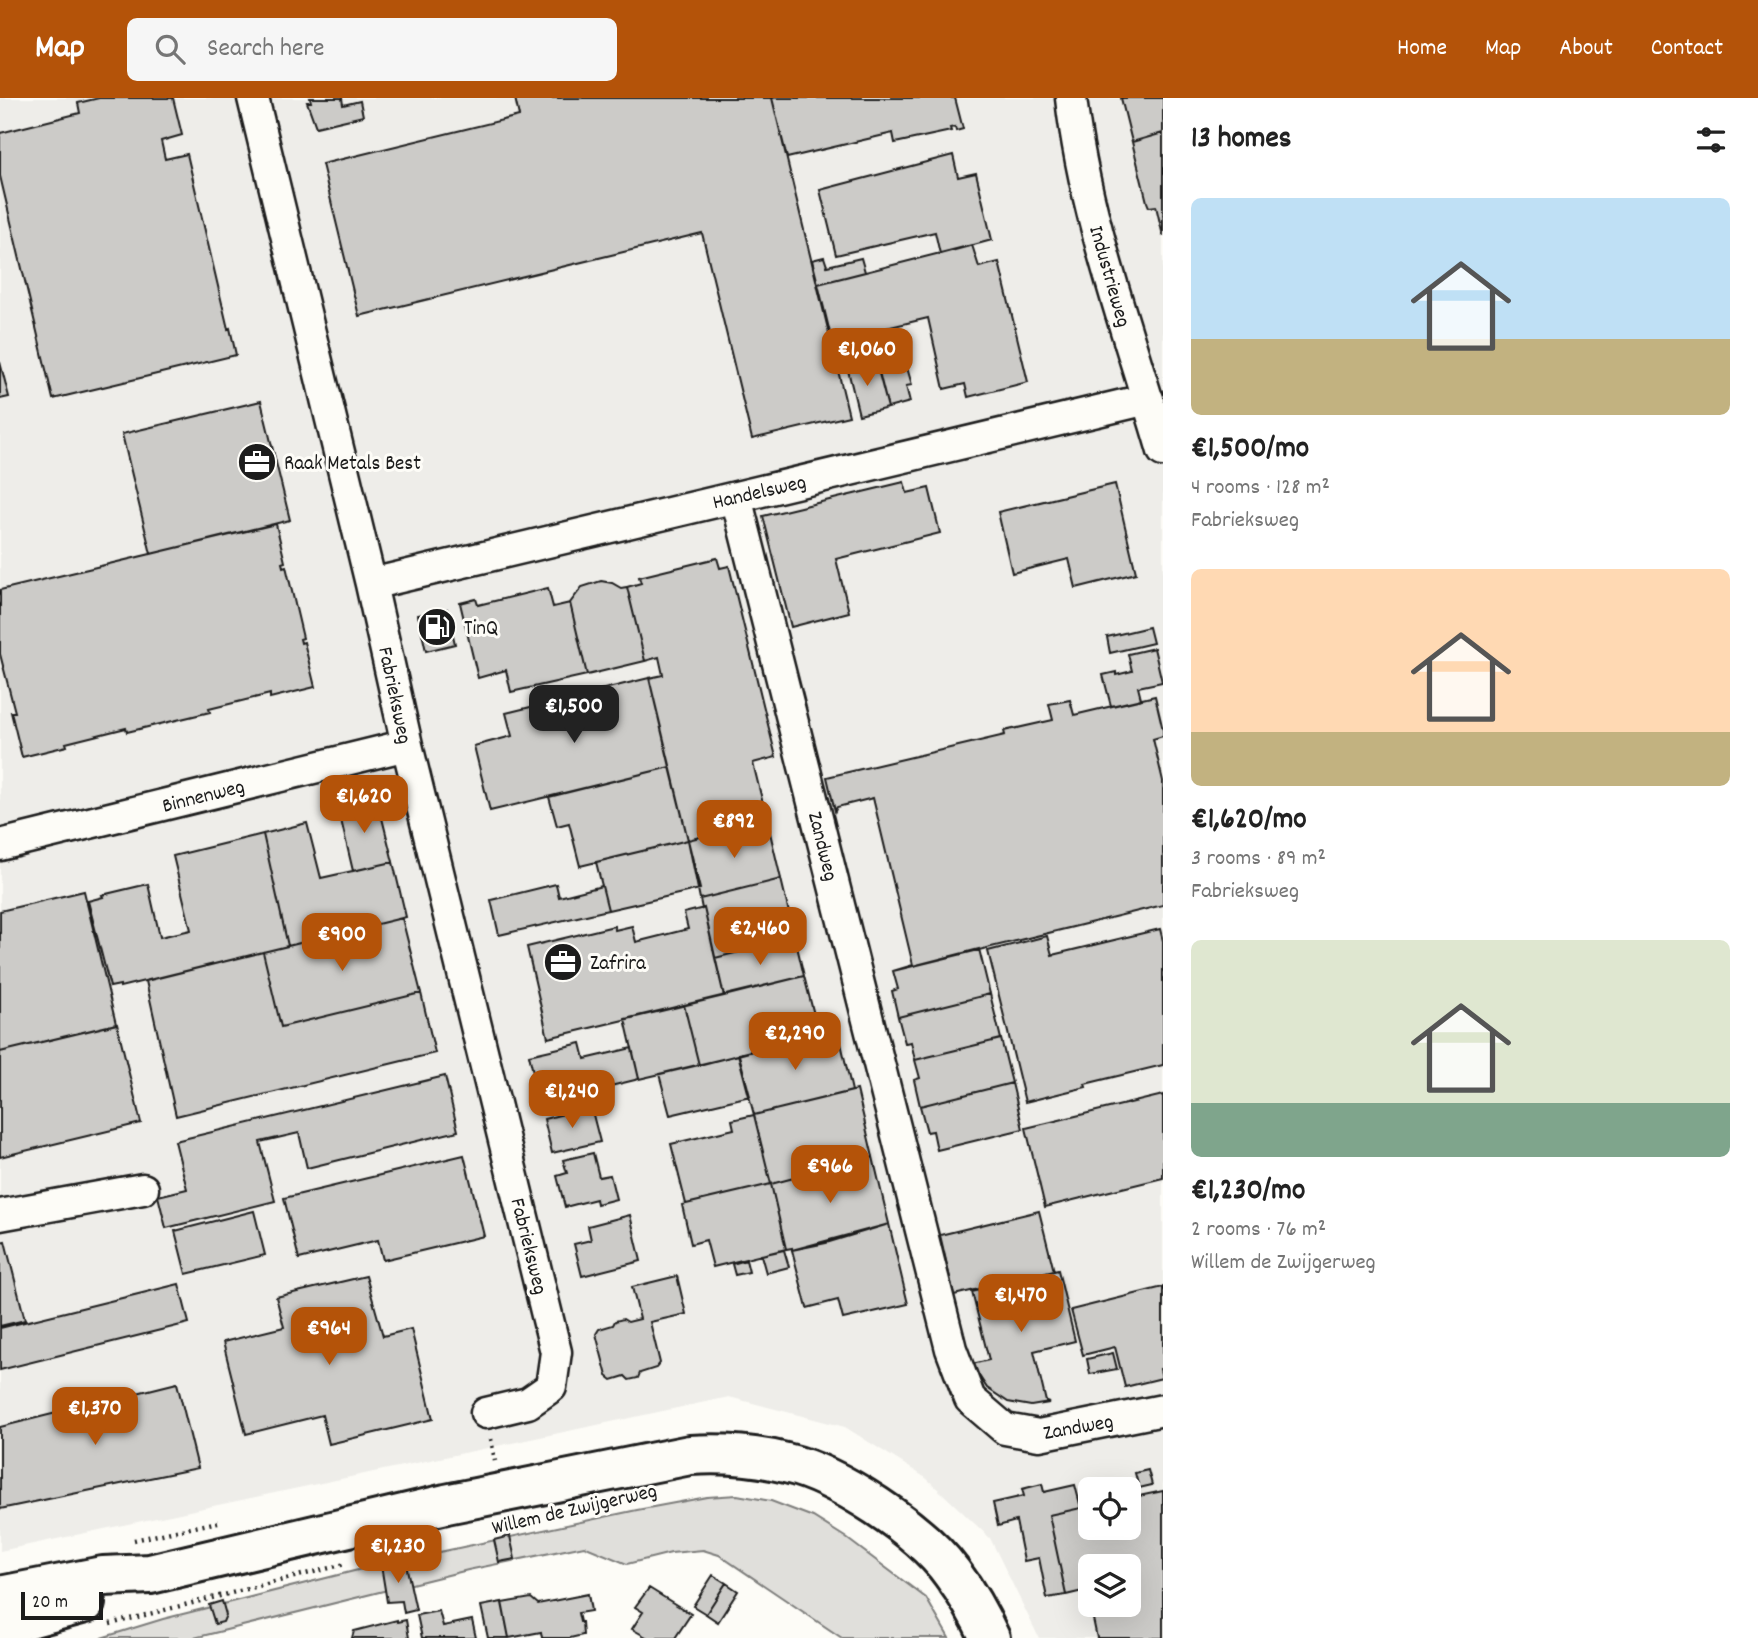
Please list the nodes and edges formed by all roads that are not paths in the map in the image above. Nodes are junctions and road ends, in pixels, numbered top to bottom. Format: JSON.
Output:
{"nodes":[{"id":1,"x":253,"y":98,"type":"edge"},
{"id":2,"x":1071,"y":98,"type":"edge"},
{"id":3,"x":1148,"y":399,"type":"junction"},
{"id":4,"x":1163,"y":451,"type":"edge"},
{"id":5,"x":736,"y":497,"type":"junction"},
{"id":6,"x":371,"y":584,"type":"junction"},
{"id":7,"x":407,"y":745,"type":"junction"},
{"id":8,"x":0,"y":845,"type":"edge"},
{"id":9,"x":143,"y":1189,"type":"dead end"},
{"id":10,"x":0,"y":1215,"type":"edge"},
{"id":11,"x":1163,"y":1410,"type":"edge"},
{"id":12,"x":486,"y":1413,"type":"dead end"},
{"id":13,"x":150,"y":1574,"type":"junction"},
{"id":14,"x":0,"y":1596,"type":"edge"},
{"id":15,"x":0,"y":1626,"type":"edge"},
{"id":16,"x":990,"y":1638,"type":"edge"}],
"edges":[{"from":1,"to":6,"type":"street","name":"Fabrieksweg"},
{"from":2,"to":3,"type":"street","name":"Industrieweg"},
{"from":3,"to":4,"type":"street","name":"Industrieweg"},
{"from":3,"to":5,"type":"street","name":"Handelsweg"},
{"from":5,"to":6,"type":"street","name":"Handelsweg"},
{"from":5,"to":11,"type":"street","name":"Zandweg"},
{"from":6,"to":7,"type":"street","name":"Fabrieksweg"},
{"from":7,"to":8,"type":"street","name":"Binnenweg"},
{"from":7,"to":12,"type":"street","name":"Fabrieksweg"},
{"from":9,"to":10,"type":"street"},
{"from":13,"to":14,"type":"main road","name":"Willem de Zwijgerweg"},
{"from":13,"to":15,"type":"main road","name":"Willem de Zwijgerweg"},
{"from":13,"to":16,"type":"main road","name":"Willem de Zwijgerweg"}]}
